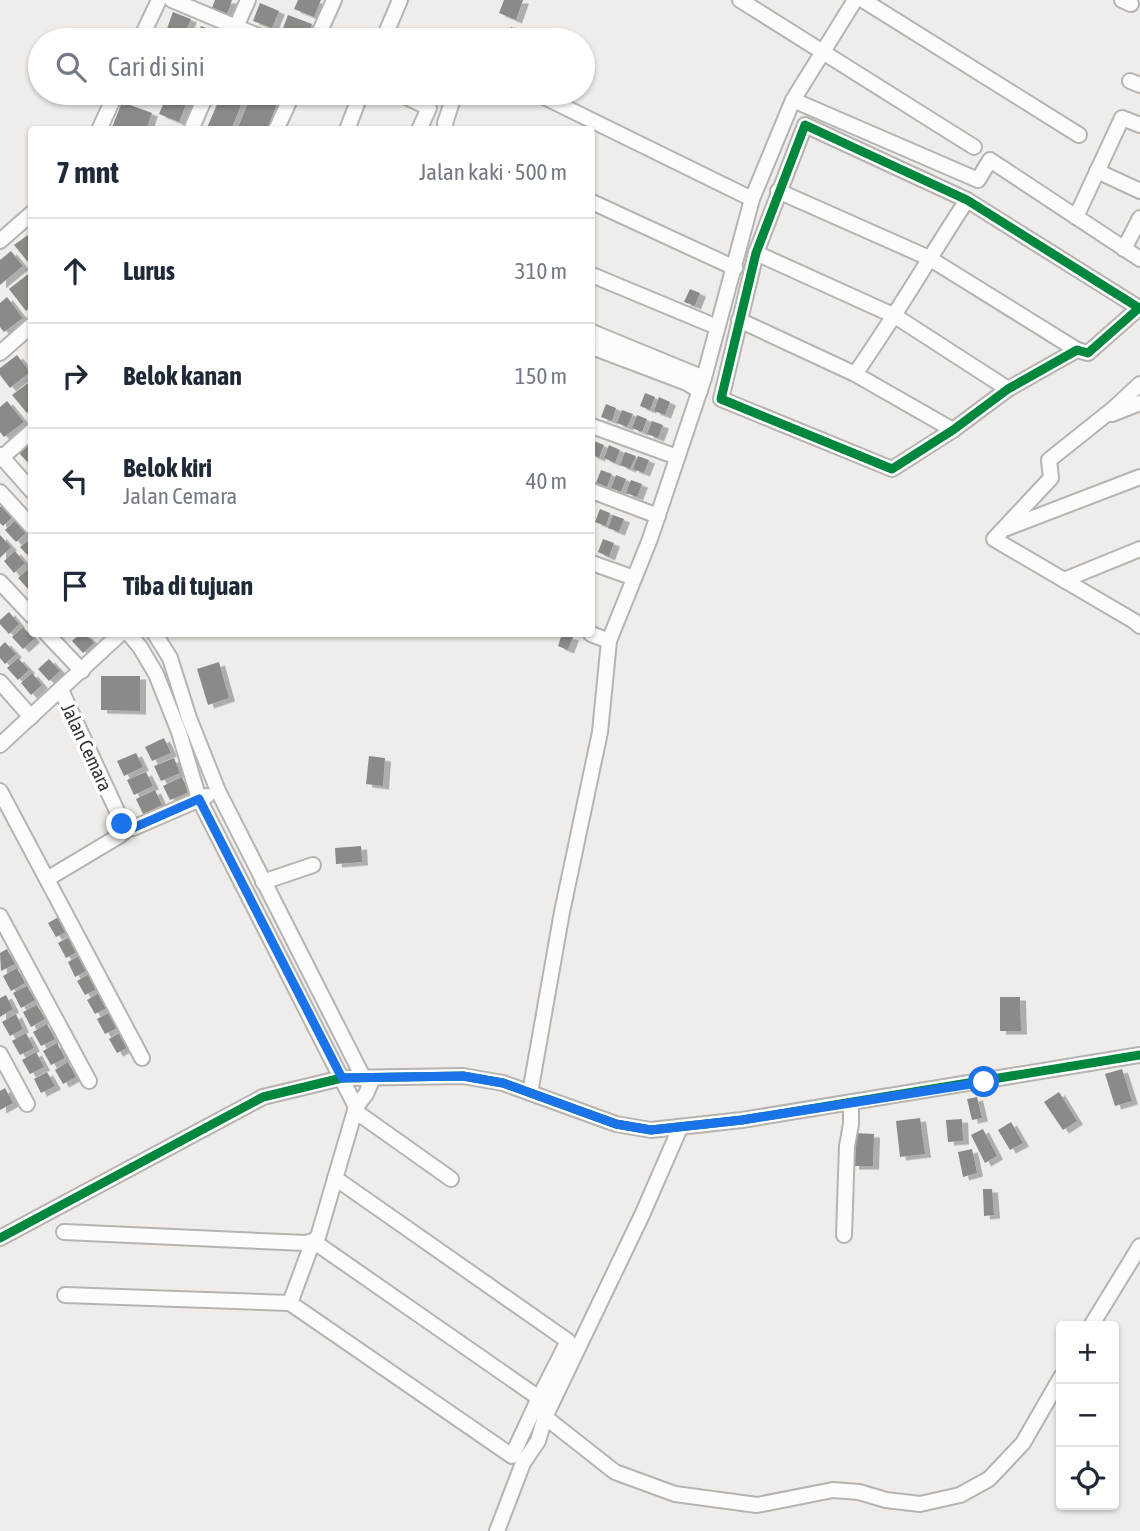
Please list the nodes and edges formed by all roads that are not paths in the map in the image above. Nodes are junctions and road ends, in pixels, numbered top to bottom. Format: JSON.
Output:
{"nodes":[{"id":1,"x":159,"y":0,"type":"edge"},
{"id":2,"x":172,"y":0,"type":"edge"},
{"id":3,"x":248,"y":0,"type":"edge"},
{"id":4,"x":334,"y":0,"type":"edge"},
{"id":5,"x":400,"y":0,"type":"edge"},
{"id":6,"x":740,"y":0,"type":"edge"},
{"id":7,"x":855,"y":0,"type":"edge"},
{"id":8,"x":863,"y":0,"type":"edge"},
{"id":9,"x":146,"y":28,"type":"edge"},
{"id":10,"x":222,"y":28,"type":"edge"},
{"id":11,"x":236,"y":28,"type":"edge"},
{"id":12,"x":321,"y":28,"type":"edge"},
{"id":13,"x":388,"y":28,"type":"edge"},
{"id":14,"x":824,"y":51,"type":"junction"},
{"id":15,"x":793,"y":100,"type":"junction"},
{"id":16,"x":110,"y":105,"type":"edge"},
{"id":17,"x":202,"y":105,"type":"edge"},
{"id":18,"x":287,"y":105,"type":"edge"},
{"id":19,"x":357,"y":105,"type":"edge"},
{"id":20,"x":423,"y":105,"type":"edge"},
{"id":21,"x":452,"y":105,"type":"edge"},
{"id":22,"x":553,"y":105,"type":"edge"},
{"id":23,"x":578,"y":123,"type":"edge"},
{"id":24,"x":1140,"y":125,"type":"edge"},
{"id":25,"x":101,"y":126,"type":"edge"},
{"id":26,"x":193,"y":126,"type":"edge"},
{"id":27,"x":278,"y":126,"type":"edge"},
{"id":28,"x":349,"y":126,"type":"edge"},
{"id":29,"x":421,"y":126,"type":"edge"},
{"id":30,"x":447,"y":126,"type":"edge"},
{"id":31,"x":595,"y":131,"type":"edge"},
{"id":32,"x":1079,"y":135,"type":"dead end"},
{"id":33,"x":974,"y":147,"type":"dead end"},
{"id":34,"x":1097,"y":171,"type":"junction"},
{"id":35,"x":778,"y":191,"type":"junction"},
{"id":36,"x":1140,"y":191,"type":"edge"},
{"id":37,"x":752,"y":200,"type":"junction"},
{"id":38,"x":967,"y":200,"type":"junction"},
{"id":39,"x":595,"y":203,"type":"edge"},
{"id":40,"x":28,"y":216,"type":"edge"},
{"id":41,"x":1076,"y":217,"type":"junction"},
{"id":42,"x":1140,"y":218,"type":"edge"},
{"id":43,"x":0,"y":241,"type":"edge"},
{"id":44,"x":1124,"y":248,"type":"junction"},
{"id":45,"x":756,"y":253,"type":"junction"},
{"id":46,"x":929,"y":258,"type":"junction"},
{"id":47,"x":1140,"y":259,"type":"edge"},
{"id":48,"x":736,"y":268,"type":"junction"},
{"id":49,"x":595,"y":276,"type":"edge"},
{"id":50,"x":723,"y":308,"type":"junction"},
{"id":51,"x":895,"y":316,"type":"junction"},
{"id":52,"x":740,"y":317,"type":"junction"},
{"id":53,"x":28,"y":328,"type":"edge"},
{"id":54,"x":716,"y":329,"type":"junction"},
{"id":55,"x":735,"y":338,"type":"junction"},
{"id":56,"x":596,"y":341,"type":"edge"},
{"id":57,"x":1077,"y":350,"type":"junction"},
{"id":58,"x":0,"y":353,"type":"edge"},
{"id":59,"x":856,"y":374,"type":"junction"},
{"id":60,"x":702,"y":384,"type":"junction"},
{"id":61,"x":1140,"y":384,"type":"edge"},
{"id":62,"x":1008,"y":389,"type":"junction"},
{"id":63,"x":1140,"y":403,"type":"edge"},
{"id":64,"x":1100,"y":419,"type":"junction"},
{"id":65,"x":595,"y":427,"type":"edge"},
{"id":66,"x":953,"y":430,"type":"junction"},
{"id":67,"x":28,"y":434,"type":"edge"},
{"id":68,"x":1,"y":457,"type":"edge"},
{"id":69,"x":677,"y":457,"type":"junction"},
{"id":70,"x":1140,"y":477,"type":"edge"},
{"id":71,"x":28,"y":487,"type":"edge"},
{"id":72,"x":0,"y":492,"type":"edge"},
{"id":73,"x":595,"y":492,"type":"edge"},
{"id":74,"x":658,"y":516,"type":"junction"},
{"id":75,"x":28,"y":523,"type":"edge"},
{"id":76,"x":1002,"y":530,"type":"junction"},
{"id":77,"x":1140,"y":549,"type":"edge"},
{"id":78,"x":595,"y":564,"type":"edge"},
{"id":79,"x":634,"y":578,"type":"junction"},
{"id":80,"x":1064,"y":580,"type":"junction"},
{"id":81,"x":0,"y":582,"type":"edge"},
{"id":82,"x":28,"y":612,"type":"edge"},
{"id":83,"x":1138,"y":622,"type":"edge"},
{"id":84,"x":595,"y":636,"type":"edge"},
{"id":85,"x":50,"y":637,"type":"edge"},
{"id":86,"x":117,"y":637,"type":"edge"},
{"id":87,"x":132,"y":637,"type":"edge"},
{"id":88,"x":152,"y":637,"type":"edge"},
{"id":89,"x":157,"y":637,"type":"edge"},
{"id":90,"x":609,"y":641,"type":"junction"},
{"id":91,"x":140,"y":647,"type":"junction"},
{"id":92,"x":82,"y":671,"type":"junction"},
{"id":93,"x":0,"y":682,"type":"edge"},
{"id":94,"x":61,"y":690,"type":"junction"},
{"id":95,"x":31,"y":717,"type":"junction"},
{"id":96,"x":0,"y":745,"type":"edge"},
{"id":97,"x":0,"y":791,"type":"edge"},
{"id":98,"x":218,"y":791,"type":"junction"},
{"id":99,"x":199,"y":799,"type":"junction"},
{"id":100,"x":128,"y":828,"type":"junction"},
{"id":101,"x":313,"y":865,"type":"dead end"},
{"id":102,"x":47,"y":879,"type":"junction"},
{"id":103,"x":263,"y":882,"type":"junction"},
{"id":104,"x":0,"y":916,"type":"edge"},
{"id":105,"x":0,"y":1054,"type":"edge"},
{"id":106,"x":1140,"y":1055,"type":"edge"},
{"id":107,"x":142,"y":1058,"type":"dead end"},
{"id":108,"x":342,"y":1078,"type":"junction"},
{"id":109,"x":368,"y":1079,"type":"junction"},
{"id":110,"x":89,"y":1080,"type":"dead end"},
{"id":111,"x":530,"y":1093,"type":"junction"},
{"id":112,"x":851,"y":1102,"type":"junction"},
{"id":113,"x":27,"y":1104,"type":"dead end"},
{"id":114,"x":356,"y":1109,"type":"junction"},
{"id":115,"x":680,"y":1128,"type":"junction"},
{"id":116,"x":335,"y":1178,"type":"junction"},
{"id":117,"x":451,"y":1179,"type":"dead end"},
{"id":118,"x":64,"y":1232,"type":"dead end"},
{"id":119,"x":844,"y":1235,"type":"dead end"},
{"id":120,"x":0,"y":1238,"type":"edge"},
{"id":121,"x":313,"y":1241,"type":"junction"},
{"id":122,"x":1140,"y":1247,"type":"edge"},
{"id":123,"x":65,"y":1295,"type":"dead end"},
{"id":124,"x":289,"y":1303,"type":"junction"},
{"id":125,"x":1094,"y":1321,"type":"edge"},
{"id":126,"x":1057,"y":1384,"type":"edge"},
{"id":127,"x":539,"y":1398,"type":"junction"},
{"id":128,"x":545,"y":1417,"type":"junction"},
{"id":129,"x":497,"y":1531,"type":"edge"}],
"edges":[{"from":1,"to":9,"type":"street"},
{"from":2,"to":10,"type":"street"},
{"from":3,"to":11,"type":"street"},
{"from":4,"to":12,"type":"street"},
{"from":5,"to":13,"type":"street"},
{"from":6,"to":14,"type":"street"},
{"from":7,"to":14,"type":"street"},
{"from":8,"to":32,"type":"street"},
{"from":14,"to":15,"type":"street"},
{"from":14,"to":33,"type":"street"},
{"from":15,"to":37,"type":"street"},
{"from":15,"to":41,"type":"street"},
{"from":16,"to":25,"type":"street"},
{"from":17,"to":26,"type":"street"},
{"from":18,"to":27,"type":"street"},
{"from":19,"to":28,"type":"street"},
{"from":20,"to":29,"type":"street"},
{"from":21,"to":30,"type":"street"},
{"from":22,"to":23,"type":"street"},
{"from":24,"to":34,"type":"street"},
{"from":31,"to":37,"type":"street"},
{"from":34,"to":36,"type":"street"},
{"from":34,"to":41,"type":"street"},
{"from":35,"to":38,"type":"street"},
{"from":35,"to":45,"type":"street"},
{"from":35,"to":46,"type":"street"},
{"from":37,"to":48,"type":"street"},
{"from":38,"to":46,"type":"street"},
{"from":38,"to":57,"type":"street"},
{"from":39,"to":48,"type":"street"},
{"from":40,"to":43,"type":"street"},
{"from":41,"to":44,"type":"street"},
{"from":42,"to":44,"type":"street"},
{"from":44,"to":47,"type":"street"},
{"from":45,"to":51,"type":"street"},
{"from":45,"to":52,"type":"street"},
{"from":46,"to":51,"type":"street"},
{"from":46,"to":57,"type":"street"},
{"from":48,"to":50,"type":"street"},
{"from":49,"to":54,"type":"street"},
{"from":50,"to":52,"type":"street"},
{"from":50,"to":54,"type":"street"},
{"from":51,"to":59,"type":"street"},
{"from":51,"to":62,"type":"street"},
{"from":52,"to":55,"type":"street"},
{"from":52,"to":59,"type":"street"},
{"from":53,"to":58,"type":"street"},
{"from":54,"to":55,"type":"street"},
{"from":54,"to":60,"type":"street"},
{"from":55,"to":66,"type":"street"},
{"from":56,"to":60,"type":"street"},
{"from":57,"to":62,"type":"street"},
{"from":59,"to":66,"type":"street"},
{"from":60,"to":69,"type":"street"},
{"from":61,"to":64,"type":"street"},
{"from":62,"to":66,"type":"street"},
{"from":63,"to":64,"type":"street"},
{"from":64,"to":76,"type":"street"},
{"from":65,"to":69,"type":"street"},
{"from":67,"to":68,"type":"street"},
{"from":68,"to":71,"type":"street"},
{"from":69,"to":74,"type":"street"},
{"from":70,"to":76,"type":"street"},
{"from":72,"to":75,"type":"street"},
{"from":73,"to":74,"type":"street"},
{"from":74,"to":79,"type":"street"},
{"from":76,"to":80,"type":"street"},
{"from":77,"to":80,"type":"street"},
{"from":78,"to":79,"type":"street"},
{"from":79,"to":90,"type":"street"},
{"from":80,"to":83,"type":"street"},
{"from":81,"to":82,"type":"street"},
{"from":84,"to":90,"type":"street"},
{"from":85,"to":92,"type":"street"},
{"from":86,"to":92,"type":"street"},
{"from":87,"to":91,"type":"street"},
{"from":88,"to":91,"type":"street"},
{"from":89,"to":98,"type":"street"},
{"from":90,"to":111,"type":"street"},
{"from":91,"to":99,"type":"street"},
{"from":92,"to":94,"type":"street"},
{"from":93,"to":95,"type":"street"},
{"from":94,"to":95,"type":"street"},
{"from":94,"to":100,"type":"street","name":"Jalan Cemara"},
{"from":95,"to":96,"type":"street"},
{"from":97,"to":102,"type":"street"},
{"from":98,"to":99,"type":"street"},
{"from":98,"to":103,"type":"street"},
{"from":99,"to":100,"type":"street"},
{"from":99,"to":108,"type":"street"},
{"from":100,"to":102,"type":"street"},
{"from":101,"to":103,"type":"street"},
{"from":102,"to":107,"type":"street"},
{"from":103,"to":109,"type":"street"},
{"from":104,"to":110,"type":"street"},
{"from":105,"to":113,"type":"street"},
{"from":106,"to":112,"type":"street"},
{"from":108,"to":109,"type":"street"},
{"from":108,"to":114,"type":"street"},
{"from":108,"to":120,"type":"street"},
{"from":109,"to":111,"type":"street"},
{"from":109,"to":114,"type":"street"},
{"from":111,"to":115,"type":"street"},
{"from":112,"to":115,"type":"street"},
{"from":112,"to":119,"type":"street"},
{"from":114,"to":116,"type":"street"},
{"from":114,"to":117,"type":"street"},
{"from":115,"to":128,"type":"street"},
{"from":116,"to":121,"type":"street"},
{"from":116,"to":127,"type":"street"},
{"from":118,"to":121,"type":"street"},
{"from":121,"to":124,"type":"street"},
{"from":121,"to":127,"type":"street"},
{"from":122,"to":125,"type":"street"},
{"from":123,"to":124,"type":"street"},
{"from":124,"to":127,"type":"street"},
{"from":126,"to":128,"type":"street"},
{"from":128,"to":129,"type":"street"}]}
